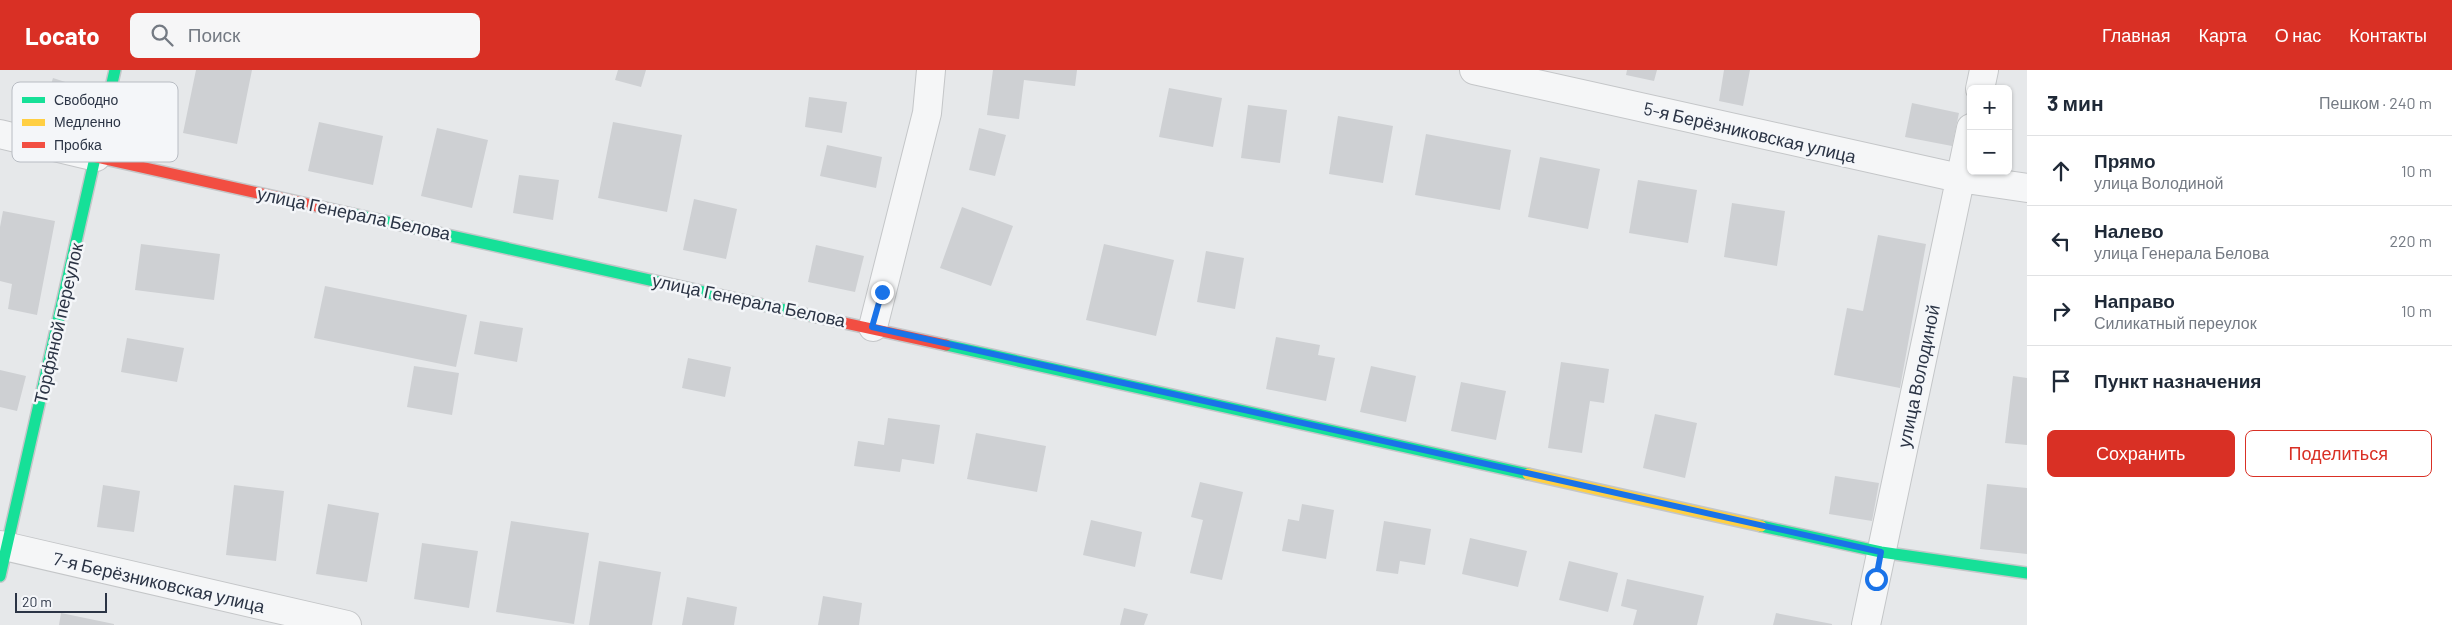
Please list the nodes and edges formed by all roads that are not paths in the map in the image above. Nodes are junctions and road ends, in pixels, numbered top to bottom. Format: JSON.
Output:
{"nodes":[{"id":1,"x":931,"y":70,"type":"edge"},
{"id":2,"x":1474,"y":70,"type":"edge"},
{"id":3,"x":1984,"y":70,"type":"edge"},
{"id":4,"x":1981,"y":85,"type":"edge"},
{"id":5,"x":1971,"y":130,"type":"edge"},
{"id":6,"x":95,"y":162,"type":"edge"},
{"id":7,"x":119,"y":162,"type":"edge"},
{"id":8,"x":1959,"y":178,"type":"junction"},
{"id":9,"x":2027,"y":188,"type":"edge"},
{"id":10,"x":872,"y":327,"type":"junction"},
{"id":11,"x":3,"y":546,"type":"edge"},
{"id":12,"x":1881,"y":552,"type":"junction"},
{"id":13,"x":2027,"y":573,"type":"edge"},
{"id":14,"x":0,"y":576,"type":"edge"},
{"id":15,"x":347,"y":625,"type":"edge"},
{"id":16,"x":1866,"y":625,"type":"edge"}],
"edges":[{"from":1,"to":10,"type":"street"},
{"from":2,"to":8,"type":"street","name":"5-я Берёзниковская улица"},
{"from":3,"to":4,"type":"street"},
{"from":5,"to":8,"type":"street","name":"улица Володиной"},
{"from":6,"to":11,"type":"main road","name":"Торфяной переулок"},
{"from":7,"to":10,"type":"main road","name":"улица Генерала Белова"},
{"from":8,"to":9,"type":"street","name":"5-я Берёзниковская улица"},
{"from":8,"to":12,"type":"street","name":"улица Володиной"},
{"from":10,"to":12,"type":"main road","name":"улица Генерала Белова"},
{"from":11,"to":14,"type":"main road","name":"Торфяной переулок"},
{"from":11,"to":15,"type":"street","name":"7-я Берёзниковская улица"},
{"from":12,"to":13,"type":"main road","name":"улица Генерала Белова"},
{"from":12,"to":16,"type":"street","name":"улица Володиной"}]}
